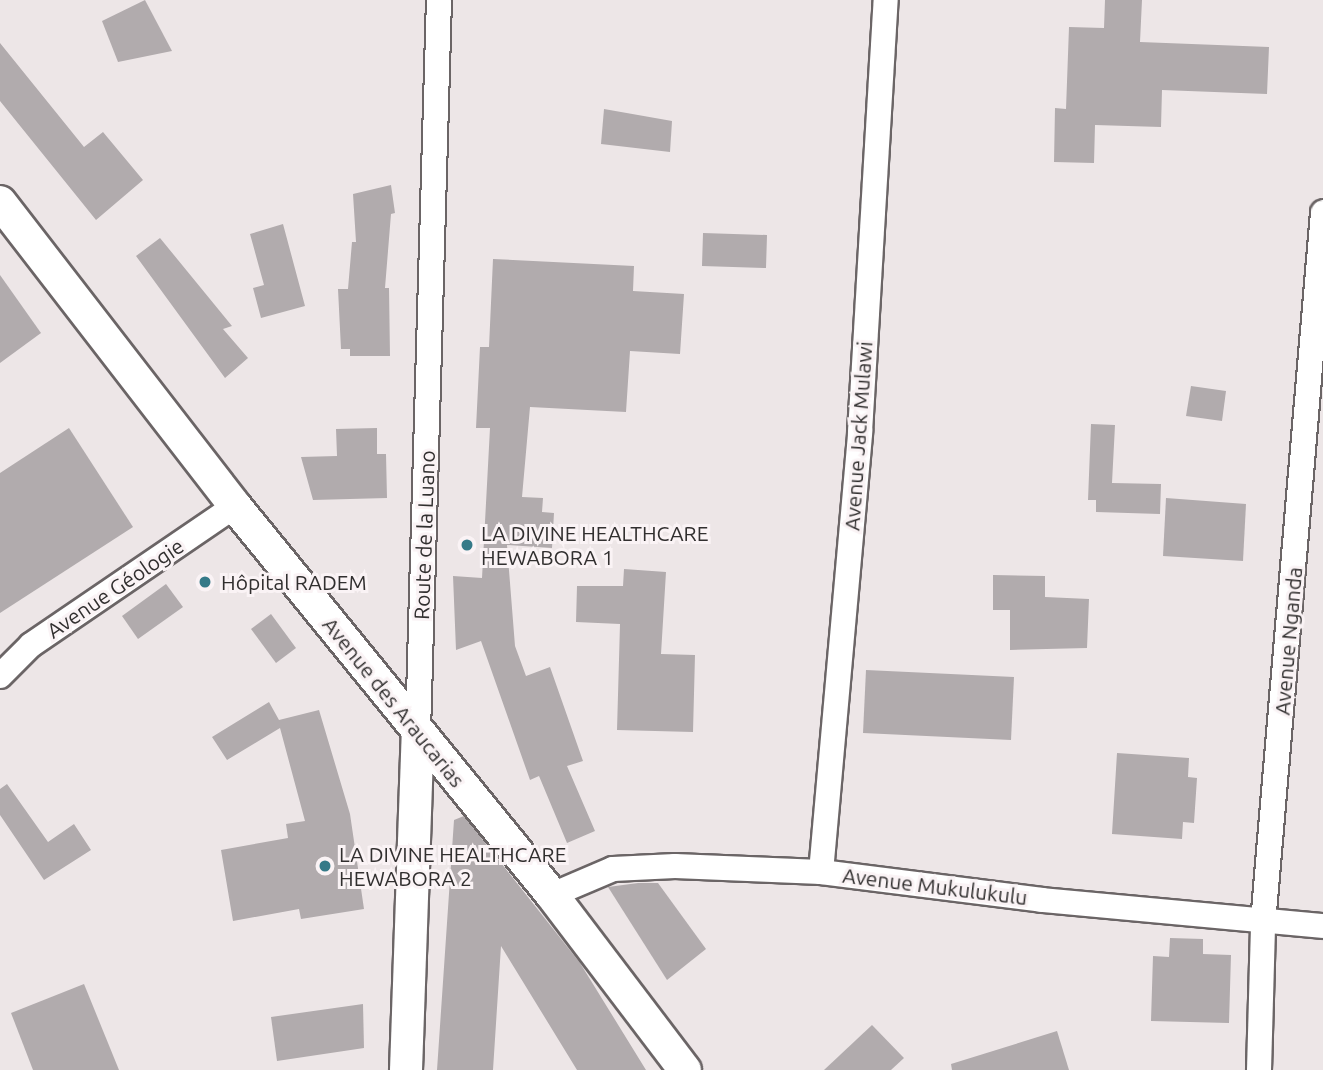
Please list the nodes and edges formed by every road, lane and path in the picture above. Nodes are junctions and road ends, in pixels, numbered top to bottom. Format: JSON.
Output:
{"nodes":[{"id":1,"x":439,"y":0,"type":"edge"},
{"id":2,"x":886,"y":0,"type":"edge"},
{"id":3,"x":3,"y":211,"type":"edge"},
{"id":4,"x":1323,"y":212,"type":"edge"},
{"id":5,"x":235,"y":506,"type":"junction"},
{"id":6,"x":0,"y":676,"type":"edge"},
{"id":7,"x":418,"y":732,"type":"junction"},
{"id":8,"x":821,"y":872,"type":"junction"},
{"id":9,"x":552,"y":895,"type":"junction"},
{"id":10,"x":1263,"y":923,"type":"junction"},
{"id":11,"x":1323,"y":926,"type":"edge"},
{"id":12,"x":406,"y":1070,"type":"edge"},
{"id":13,"x":685,"y":1070,"type":"edge"},
{"id":14,"x":1259,"y":1070,"type":"edge"}],
"edges":[{"from":1,"to":7,"type":"street","name":"Route de la Luano"},
{"from":2,"to":8,"type":"street","name":"Avenue Jack Mulawi"},
{"from":3,"to":5,"type":"street","name":"Avenue des Araucarias"},
{"from":4,"to":10,"type":"street","name":"Avenue Nganda"},
{"from":5,"to":6,"type":"street","name":"Avenue Géologie"},
{"from":5,"to":7,"type":"street","name":"Avenue des Araucarias"},
{"from":7,"to":9,"type":"street","name":"Avenue des Araucarias"},
{"from":7,"to":12,"type":"street","name":"Route de la Luano"},
{"from":8,"to":9,"type":"street","name":"Avenue Mukulukulu"},
{"from":8,"to":10,"type":"street","name":"Avenue Mukulukulu"},
{"from":9,"to":13,"type":"street","name":"Avenue des Araucarias"},
{"from":10,"to":11,"type":"street","name":"Avenue Mukulukulu"},
{"from":10,"to":14,"type":"street","name":"Avenue Nganda"}]}
